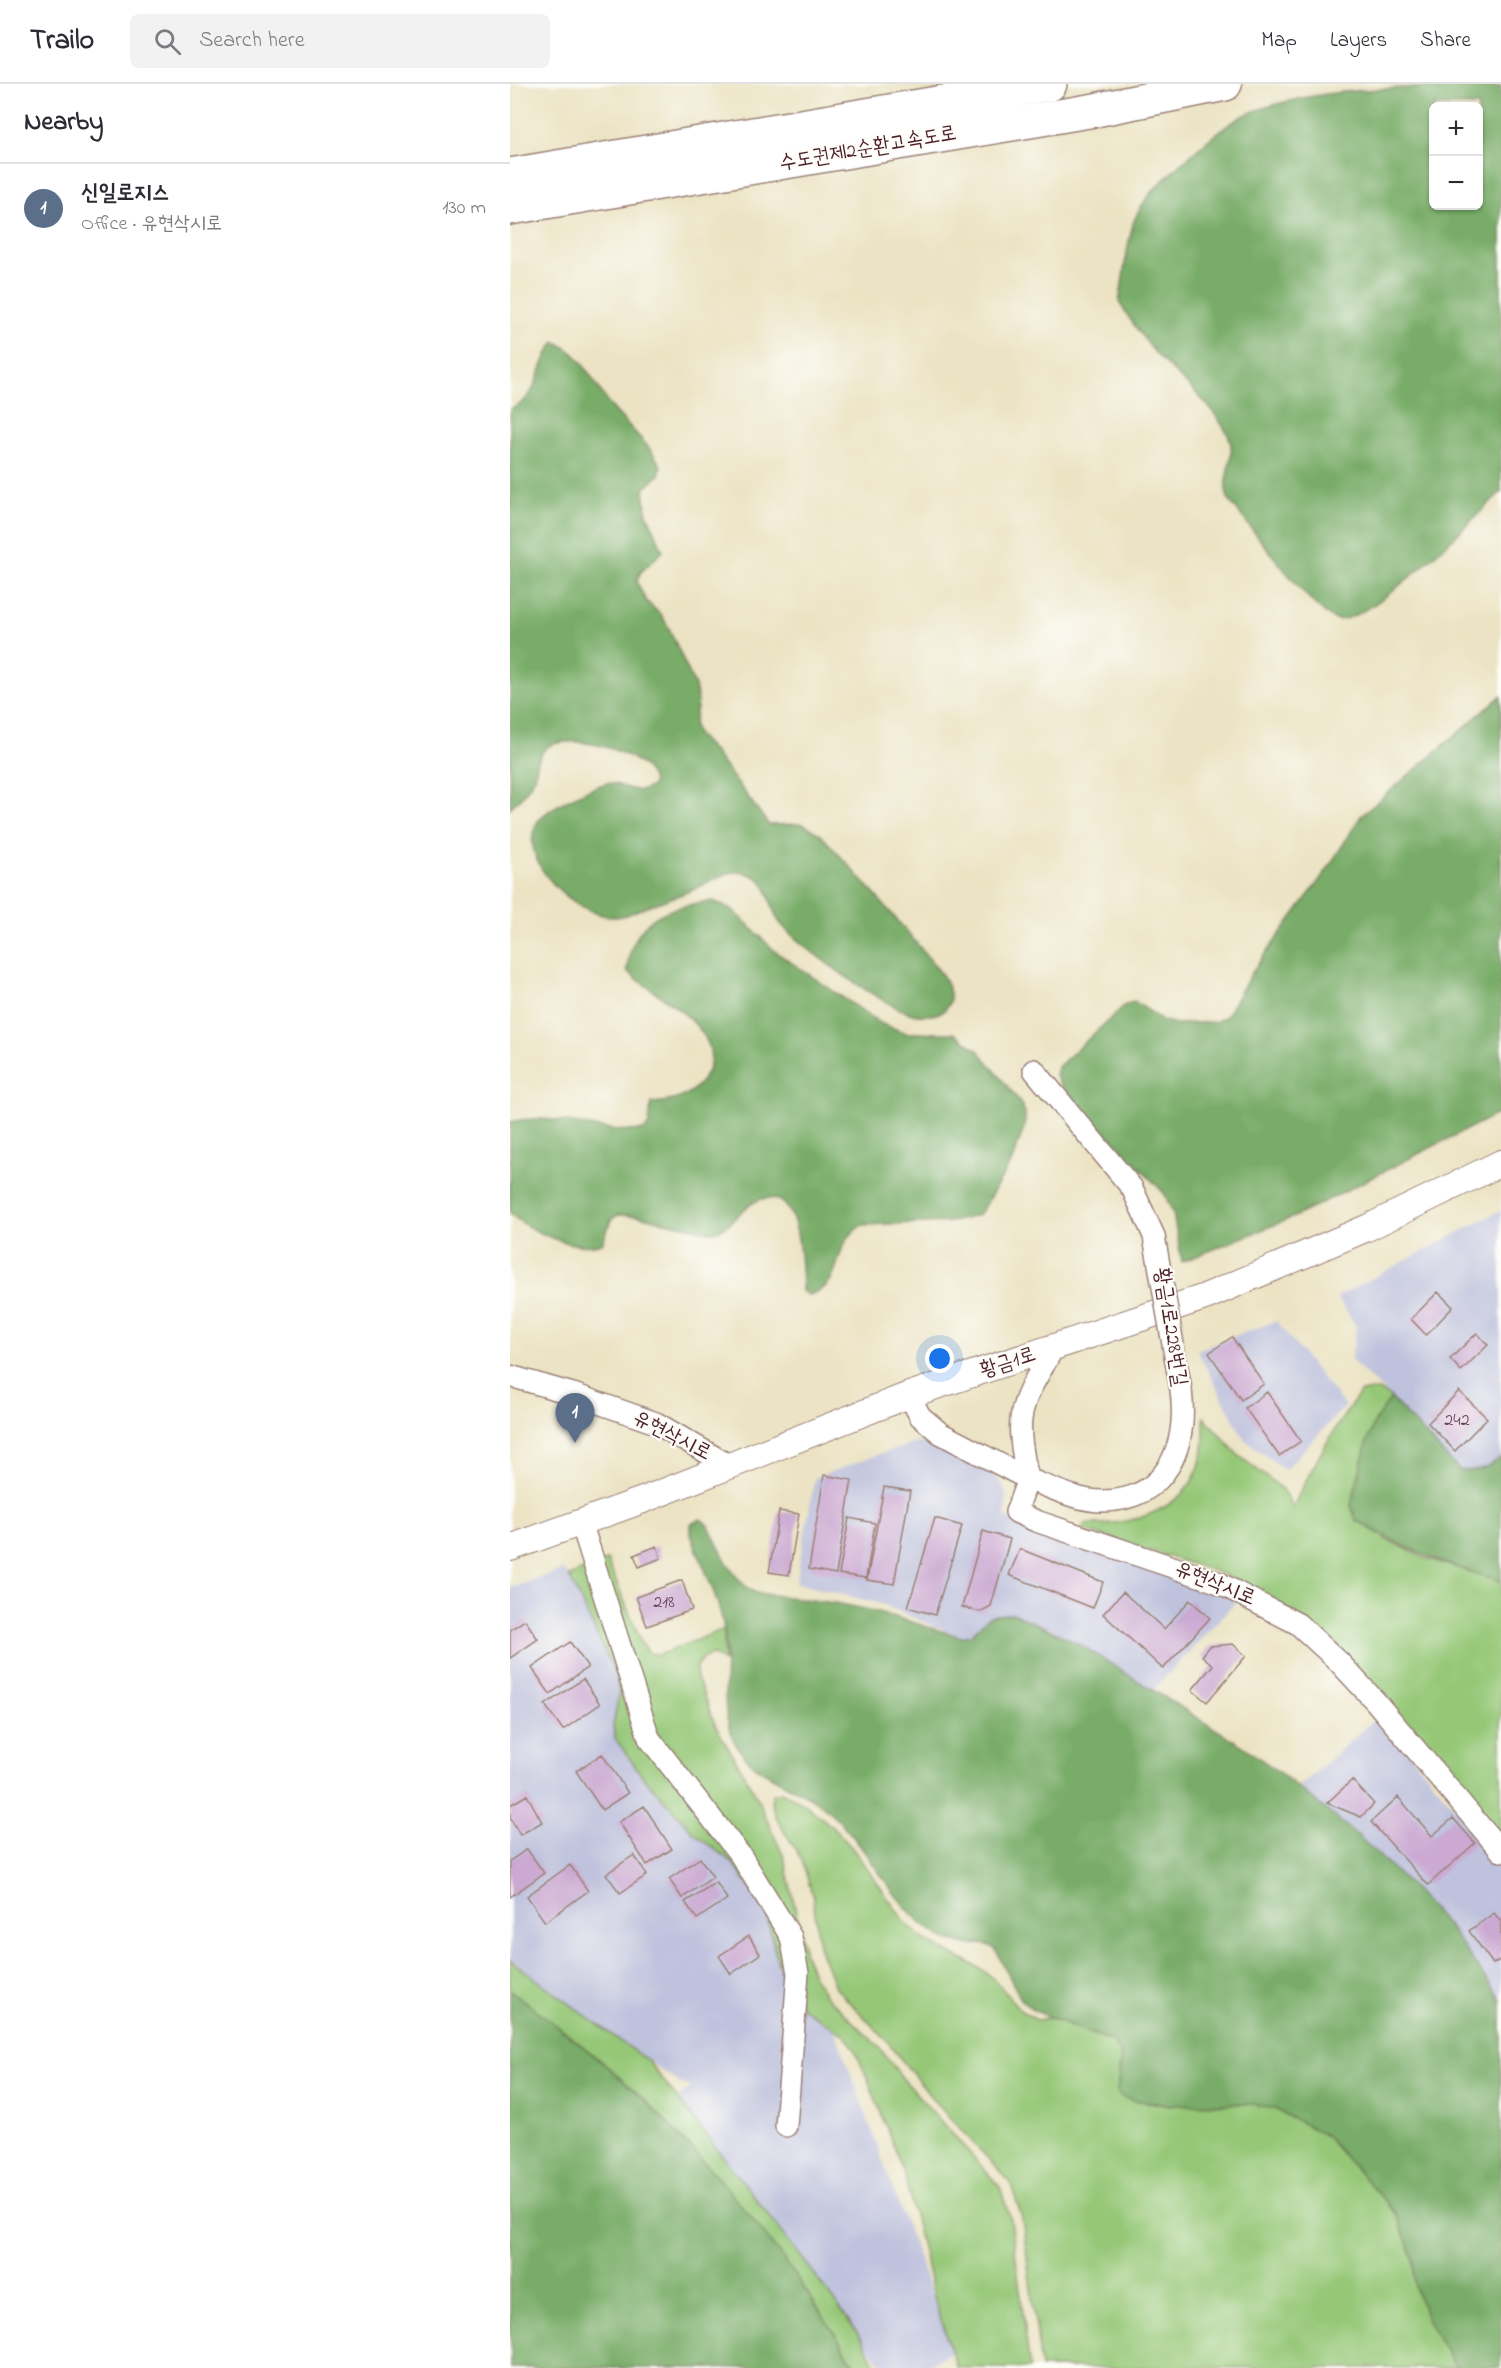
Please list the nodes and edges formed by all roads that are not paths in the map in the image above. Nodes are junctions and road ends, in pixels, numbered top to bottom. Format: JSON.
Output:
{"nodes":[{"id":1,"x":1050,"y":84,"type":"edge"},
{"id":2,"x":1225,"y":84,"type":"edge"},
{"id":3,"x":510,"y":175,"type":"edge"},
{"id":4,"x":510,"y":208,"type":"edge"},
{"id":5,"x":1035,"y":1070,"type":"dead end"},
{"id":6,"x":1501,"y":1163,"type":"edge"},
{"id":7,"x":1054,"y":1347,"type":"junction"},
{"id":8,"x":510,"y":1376,"type":"edge"},
{"id":9,"x":909,"y":1395,"type":"junction"},
{"id":10,"x":730,"y":1466,"type":"junction"},
{"id":11,"x":1029,"y":1479,"type":"junction"},
{"id":12,"x":581,"y":1522,"type":"junction"},
{"id":13,"x":510,"y":1548,"type":"edge"},
{"id":14,"x":1501,"y":1851,"type":"edge"},
{"id":15,"x":786,"y":2126,"type":"dead end"}],
"edges":[{"from":1,"to":3,"type":"highway","name":"수도권제2순환고속도로"},
{"from":2,"to":4,"type":"highway","name":"수도권제2순환고속도로"},
{"from":5,"to":11,"type":"street","name":"황금1로228번길","bridge":true},
{"from":6,"to":7,"type":"street","name":"황금1로"},
{"from":7,"to":9,"type":"street","name":"황금1로"},
{"from":7,"to":11,"type":"street"},
{"from":8,"to":10,"type":"street","name":"유현삭시로"},
{"from":9,"to":10,"type":"street","name":"황금1로"},
{"from":9,"to":11,"type":"street"},
{"from":10,"to":12,"type":"street","name":"황금1로"},
{"from":11,"to":14,"type":"street","name":"유현삭시로"},
{"from":12,"to":13,"type":"street","name":"황금1로"},
{"from":12,"to":15,"type":"street"}]}
